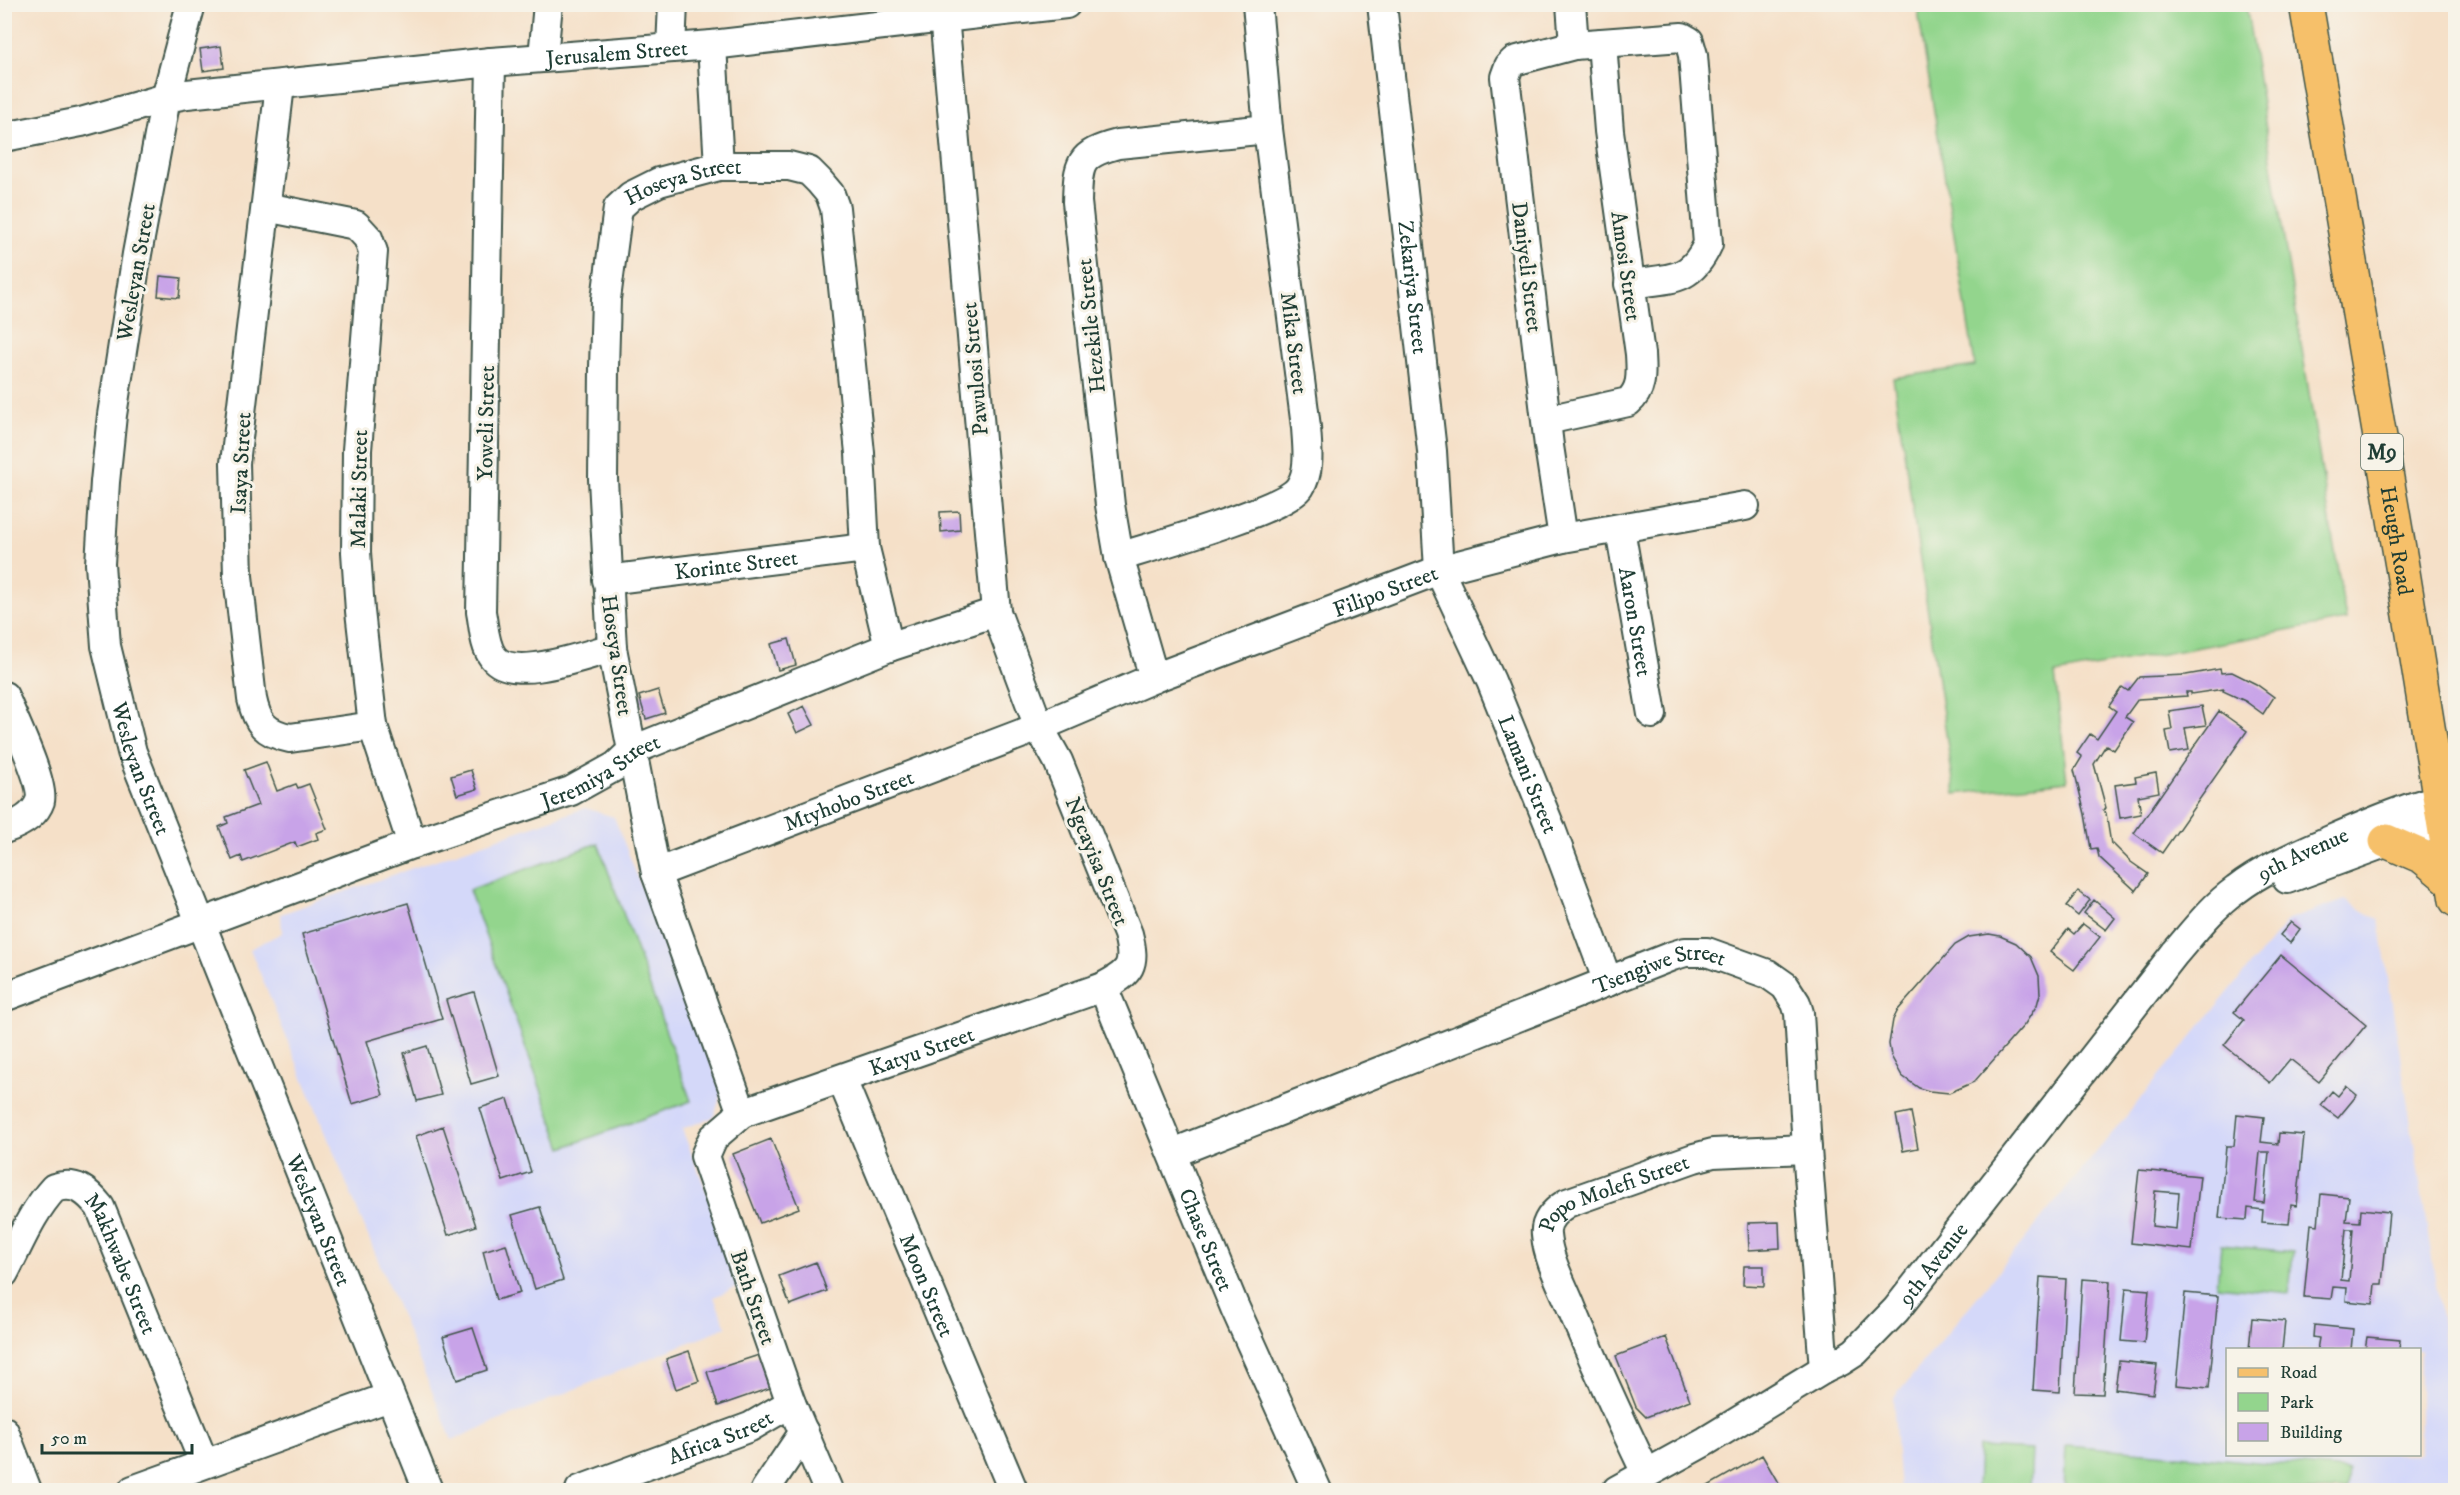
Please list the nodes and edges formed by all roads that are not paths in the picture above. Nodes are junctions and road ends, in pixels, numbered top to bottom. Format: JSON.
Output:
{"nodes":[{"id":1,"x":191,"y":4,"type":"edge"},
{"id":2,"x":548,"y":4,"type":"edge"},
{"id":3,"x":673,"y":4,"type":"edge"},
{"id":4,"x":1066,"y":4,"type":"edge"},
{"id":5,"x":1257,"y":4,"type":"edge"},
{"id":6,"x":1382,"y":4,"type":"edge"},
{"id":7,"x":1571,"y":4,"type":"edge"},
{"id":8,"x":2306,"y":4,"type":"edge"},
{"id":9,"x":943,"y":12,"type":"edge"},
{"id":10,"x":1588,"y":44,"type":"junction"},
{"id":11,"x":712,"y":45,"type":"junction"},
{"id":12,"x":671,"y":48,"type":"junction"},
{"id":13,"x":543,"y":57,"type":"junction"},
{"id":14,"x":491,"y":62,"type":"junction"},
{"id":15,"x":280,"y":85,"type":"junction"},
{"id":16,"x":166,"y":98,"type":"junction"},
{"id":17,"x":1268,"y":129,"type":"junction"},
{"id":18,"x":4,"y":137,"type":"edge"},
{"id":19,"x":718,"y":166,"type":"junction"},
{"id":20,"x":266,"y":207,"type":"junction"},
{"id":21,"x":1629,"y":284,"type":"junction"},
{"id":22,"x":1547,"y":420,"type":"junction"},
{"id":23,"x":1745,"y":506,"type":"dead end"},
{"id":24,"x":1620,"y":529,"type":"junction"},
{"id":25,"x":1563,"y":538,"type":"junction"},
{"id":26,"x":865,"y":548,"type":"junction"},
{"id":27,"x":1119,"y":557,"type":"junction"},
{"id":28,"x":1439,"y":570,"type":"junction"},
{"id":29,"x":607,"y":580,"type":"junction"},
{"id":30,"x":996,"y":612,"type":"junction"},
{"id":31,"x":612,"y":648,"type":"junction"},
{"id":32,"x":889,"y":648,"type":"junction"},
{"id":33,"x":1154,"y":678,"type":"junction"},
{"id":34,"x":4,"y":696,"type":"edge"},
{"id":35,"x":1652,"y":714,"type":"dead end"},
{"id":36,"x":373,"y":726,"type":"junction"},
{"id":37,"x":1039,"y":727,"type":"junction"},
{"id":38,"x":633,"y":750,"type":"junction"},
{"id":39,"x":2448,"y":807,"type":"edge"},
{"id":40,"x":4,"y":829,"type":"edge"},
{"id":41,"x":2386,"y":841,"type":"junction"},
{"id":42,"x":412,"y":844,"type":"junction"},
{"id":43,"x":656,"y":873,"type":"junction"},
{"id":44,"x":2454,"y":891,"type":"edge"},
{"id":45,"x":202,"y":924,"type":"junction"},
{"id":46,"x":2175,"y":953,"type":"junction"},
{"id":47,"x":1608,"y":982,"type":"junction"},
{"id":48,"x":1103,"y":987,"type":"junction"},
{"id":49,"x":4,"y":997,"type":"edge"},
{"id":50,"x":842,"y":1080,"type":"junction"},
{"id":51,"x":742,"y":1113,"type":"junction"},
{"id":52,"x":1807,"y":1149,"type":"junction"},
{"id":53,"x":1173,"y":1153,"type":"junction"},
{"id":54,"x":4,"y":1273,"type":"edge"},
{"id":55,"x":1824,"y":1369,"type":"junction"},
{"id":56,"x":389,"y":1397,"type":"junction"},
{"id":57,"x":791,"y":1403,"type":"junction"},
{"id":58,"x":4,"y":1431,"type":"edge"},
{"id":59,"x":804,"y":1432,"type":"junction"},
{"id":60,"x":204,"y":1463,"type":"junction"},
{"id":61,"x":1646,"y":1473,"type":"junction"},
{"id":62,"x":27,"y":1491,"type":"edge"},
{"id":63,"x":134,"y":1491,"type":"edge"},
{"id":64,"x":428,"y":1491,"type":"edge"},
{"id":65,"x":580,"y":1491,"type":"edge"},
{"id":66,"x":765,"y":1491,"type":"edge"},
{"id":67,"x":828,"y":1491,"type":"edge"},
{"id":68,"x":1013,"y":1491,"type":"edge"},
{"id":69,"x":1317,"y":1491,"type":"edge"},
{"id":70,"x":1617,"y":1491,"type":"edge"}],
"edges":[{"from":1,"to":16,"type":"street","name":"Wesleyan Street"},
{"from":2,"to":13,"type":"street"},
{"from":3,"to":12,"type":"street"},
{"from":4,"to":9,"type":"street","name":"Jerusalem Street"},
{"from":5,"to":17,"type":"street","name":"Mika Street"},
{"from":6,"to":28,"type":"street","name":"Zekariya Street"},
{"from":7,"to":10,"type":"street"},
{"from":8,"to":39,"type":"main road","name":"Heugh Road","number":"M9"},
{"from":9,"to":11,"type":"street","name":"Jerusalem Street"},
{"from":9,"to":30,"type":"street","name":"Pawulosi Street"},
{"from":10,"to":21,"type":"street","name":"Amosi Street"},
{"from":10,"to":21,"type":"street","name":"Daniyeli Street"},
{"from":10,"to":22,"type":"street","name":"Daniyeli Street"},
{"from":11,"to":12,"type":"street","name":"Jerusalem Street"},
{"from":11,"to":19,"type":"street"},
{"from":12,"to":13,"type":"street","name":"Jerusalem Street"},
{"from":13,"to":14,"type":"street","name":"Jerusalem Street"},
{"from":14,"to":15,"type":"street","name":"Jerusalem Street"},
{"from":14,"to":31,"type":"street","name":"Yoweli Street"},
{"from":15,"to":16,"type":"street","name":"Jerusalem Street"},
{"from":15,"to":20,"type":"street","name":"Isaya Street"},
{"from":16,"to":18,"type":"street","name":"Jerusalem Street"},
{"from":16,"to":45,"type":"street","name":"Wesleyan Street"},
{"from":17,"to":27,"type":"street","name":"Mika Street"},
{"from":17,"to":27,"type":"street","name":"Hezekile Street"},
{"from":19,"to":26,"type":"street","name":"Hoseya Street"},
{"from":19,"to":29,"type":"street","name":"Hoseya Street"},
{"from":20,"to":36,"type":"street","name":"Malaki Street"},
{"from":20,"to":36,"type":"street","name":"Isaya Street"},
{"from":21,"to":22,"type":"street","name":"Amosi Street"},
{"from":22,"to":25,"type":"street","name":"Daniyeli Street"},
{"from":23,"to":24,"type":"street","name":"Filipo Street"},
{"from":24,"to":25,"type":"street","name":"Filipo Street"},
{"from":24,"to":35,"type":"street","name":"Aaron Street"},
{"from":25,"to":28,"type":"street","name":"Filipo Street"},
{"from":26,"to":29,"type":"street","name":"Korinte Street"},
{"from":26,"to":32,"type":"street","name":"Hoseya Street"},
{"from":27,"to":33,"type":"street","name":"Hezekile Street"},
{"from":28,"to":33,"type":"street","name":"Filipo Street"},
{"from":28,"to":47,"type":"street","name":"Lamani Street"},
{"from":29,"to":31,"type":"street","name":"Hoseya Street"},
{"from":30,"to":32,"type":"street","name":"Jeremiya Street"},
{"from":30,"to":37,"type":"street","name":"Pawulosi Street"},
{"from":31,"to":38,"type":"street","name":"Hoseya Street"},
{"from":32,"to":38,"type":"street","name":"Jeremiya Street"},
{"from":33,"to":37,"type":"street","name":"Filipo Street"},
{"from":34,"to":40,"type":"street"},
{"from":36,"to":42,"type":"street","name":"Malaki Street"},
{"from":37,"to":43,"type":"street","name":"Mtyhobo Street"},
{"from":37,"to":48,"type":"street","name":"Ngcayisa Street"},
{"from":38,"to":42,"type":"street","name":"Jeremiya Street"},
{"from":38,"to":43,"type":"street"},
{"from":39,"to":41,"type":"street","name":"9th Avenue"},
{"from":39,"to":44,"type":"main road","name":"Heugh Road","number":"M9"},
{"from":39,"to":46,"type":"street","name":"9th Avenue"},
{"from":41,"to":44,"type":"main road"},
{"from":41,"to":46,"type":"street","name":"9th Avenue"},
{"from":42,"to":45,"type":"street","name":"Jeremiya Street"},
{"from":43,"to":51,"type":"street"},
{"from":45,"to":49,"type":"street","name":"Jeremiya Street"},
{"from":45,"to":56,"type":"street","name":"Wesleyan Street"},
{"from":46,"to":55,"type":"street","name":"9th Avenue"},
{"from":47,"to":52,"type":"street","name":"Tsengiwe Street"},
{"from":47,"to":53,"type":"street","name":"Tsengiwe Street"},
{"from":48,"to":50,"type":"street","name":"Katyu Street"},
{"from":48,"to":53,"type":"street","name":"Chase Street"},
{"from":50,"to":51,"type":"street","name":"Katyu Street"},
{"from":50,"to":68,"type":"street","name":"Moon Street"},
{"from":51,"to":57,"type":"street","name":"Bath Street"},
{"from":52,"to":55,"type":"street","name":"Tsengiwe Street"},
{"from":52,"to":61,"type":"street","name":"Popo Molefi Street"},
{"from":53,"to":69,"type":"street","name":"Chase Street"},
{"from":54,"to":60,"type":"street","name":"Makhwabe Street"},
{"from":55,"to":61,"type":"street","name":"9th Avenue"},
{"from":56,"to":60,"type":"street"},
{"from":56,"to":64,"type":"street","name":"Wesleyan Street"},
{"from":57,"to":59,"type":"street","name":"Bath Street"},
{"from":57,"to":65,"type":"street","name":"Africa Street"},
{"from":58,"to":62,"type":"street"},
{"from":59,"to":66,"type":"street"},
{"from":59,"to":67,"type":"street","name":"Bath Street"},
{"from":60,"to":63,"type":"street"},
{"from":61,"to":70,"type":"street","name":"9th Avenue"}]}
